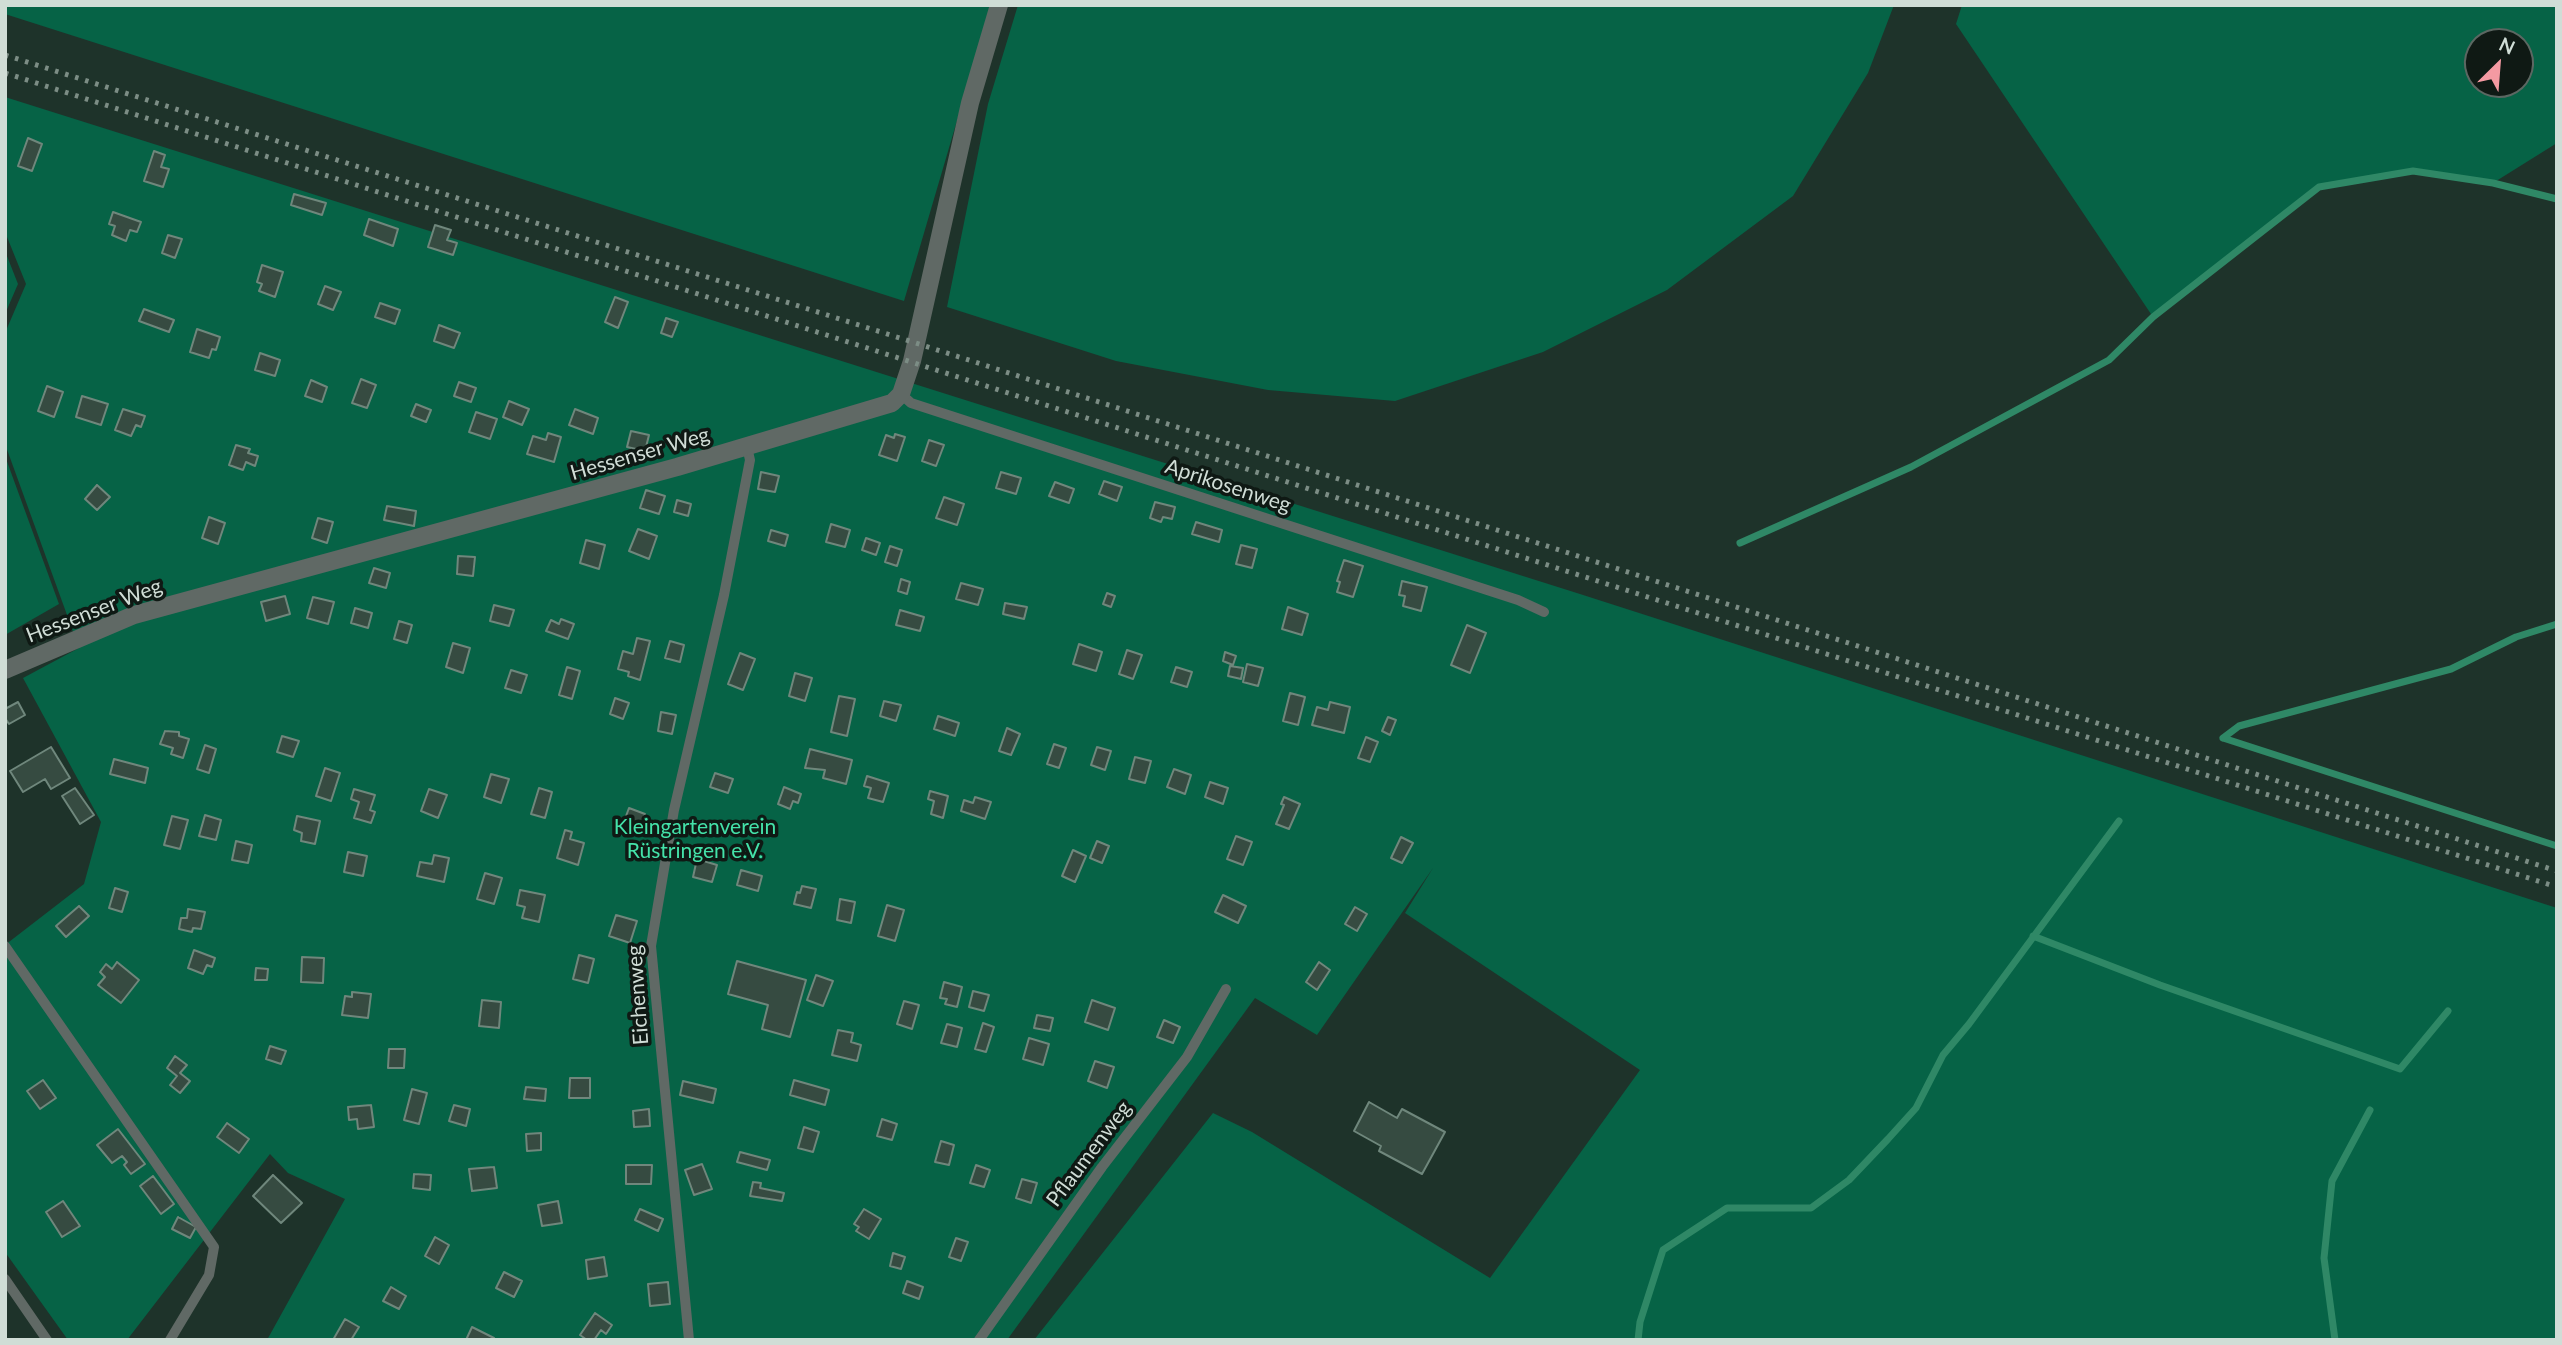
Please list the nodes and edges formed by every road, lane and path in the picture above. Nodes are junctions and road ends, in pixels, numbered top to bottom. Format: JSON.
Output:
{"nodes":[{"id":1,"x":999,"y":5,"type":"edge"},
{"id":2,"x":901,"y":394,"type":"junction"},
{"id":3,"x":747,"y":447,"type":"junction"},
{"id":4,"x":1544,"y":612,"type":"dead end"},
{"id":5,"x":5,"y":670,"type":"edge"},
{"id":6,"x":5,"y":946,"type":"edge"},
{"id":7,"x":1226,"y":989,"type":"dead end"},
{"id":8,"x":5,"y":1279,"type":"edge"},
{"id":9,"x":47,"y":1340,"type":"edge"},
{"id":10,"x":170,"y":1340,"type":"edge"},
{"id":11,"x":688,"y":1340,"type":"edge"},
{"id":12,"x":979,"y":1340,"type":"edge"}],
"edges":[{"from":1,"to":2,"type":"street"},
{"from":2,"to":3,"type":"street","name":"Hessenser Weg"},
{"from":2,"to":4,"type":"lane","name":"Aprikosenweg"},
{"from":3,"to":5,"type":"street","name":"Hessenser Weg"},
{"from":3,"to":11,"type":"lane","name":"Eichenweg"},
{"from":6,"to":10,"type":"lane"},
{"from":7,"to":12,"type":"lane","name":"Pflaumenweg"},
{"from":8,"to":9,"type":"lane"}]}
